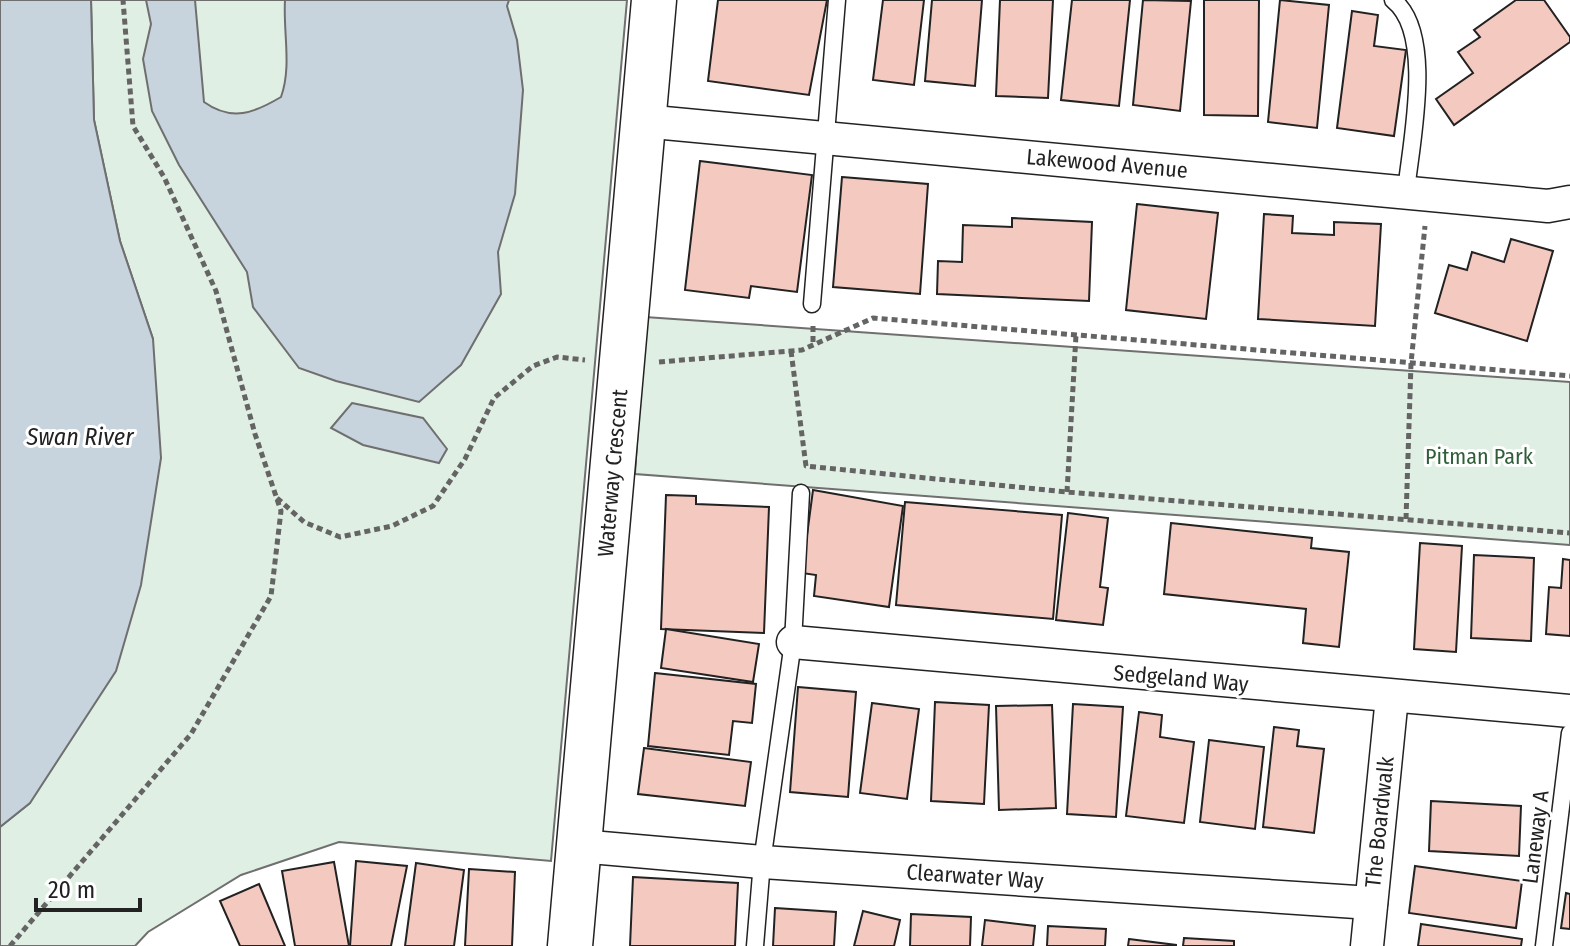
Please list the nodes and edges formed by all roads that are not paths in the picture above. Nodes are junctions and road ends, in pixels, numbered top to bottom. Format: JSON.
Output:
{"nodes":[{"id":1,"x":654,"y":0,"type":"edge"},
{"id":2,"x":837,"y":0,"type":"edge"},
{"id":3,"x":1393,"y":0,"type":"edge"},
{"id":4,"x":643,"y":121,"type":"junction"},
{"id":5,"x":826,"y":138,"type":"junction"},
{"id":6,"x":1417,"y":192,"type":"junction"},
{"id":7,"x":1570,"y":202,"type":"edge"},
{"id":8,"x":812,"y":304,"type":"dead end"},
{"id":9,"x":801,"y":493,"type":"dead end"},
{"id":10,"x":793,"y":642,"type":"junction"},
{"id":11,"x":1392,"y":697,"type":"junction"},
{"id":12,"x":1570,"y":711,"type":"edge"},
{"id":13,"x":1570,"y":733,"type":"edge"},
{"id":14,"x":579,"y":846,"type":"junction"},
{"id":15,"x":762,"y":862,"type":"junction"},
{"id":16,"x":1371,"y":903,"type":"junction"},
{"id":17,"x":570,"y":946,"type":"edge"},
{"id":18,"x":755,"y":946,"type":"edge"},
{"id":19,"x":1367,"y":946,"type":"edge"},
{"id":20,"x":1544,"y":946,"type":"edge"}],
"edges":[{"from":1,"to":4,"type":"street","name":"Waterway Crescent"},
{"from":2,"to":5,"type":"lane"},
{"from":3,"to":6,"type":"lane"},
{"from":4,"to":5,"type":"street","name":"Lakewood Avenue"},
{"from":4,"to":14,"type":"street","name":"Waterway Crescent"},
{"from":5,"to":6,"type":"street","name":"Lakewood Avenue"},
{"from":5,"to":8,"type":"lane"},
{"from":6,"to":7,"type":"street","name":"Lakewood Avenue"},
{"from":9,"to":10,"type":"lane"},
{"from":10,"to":11,"type":"street","name":"Sedgeland Way"},
{"from":10,"to":15,"type":"lane"},
{"from":11,"to":12,"type":"street","name":"Sedgeland Way"},
{"from":11,"to":16,"type":"street","name":"The Boardwalk"},
{"from":13,"to":20,"type":"lane","name":"Laneway A"},
{"from":14,"to":15,"type":"street","name":"Clearwater Way"},
{"from":14,"to":17,"type":"street","name":"Waterway Crescent"},
{"from":15,"to":16,"type":"street","name":"Clearwater Way"},
{"from":15,"to":18,"type":"lane"},
{"from":16,"to":19,"type":"street","name":"The Boardwalk"}]}
